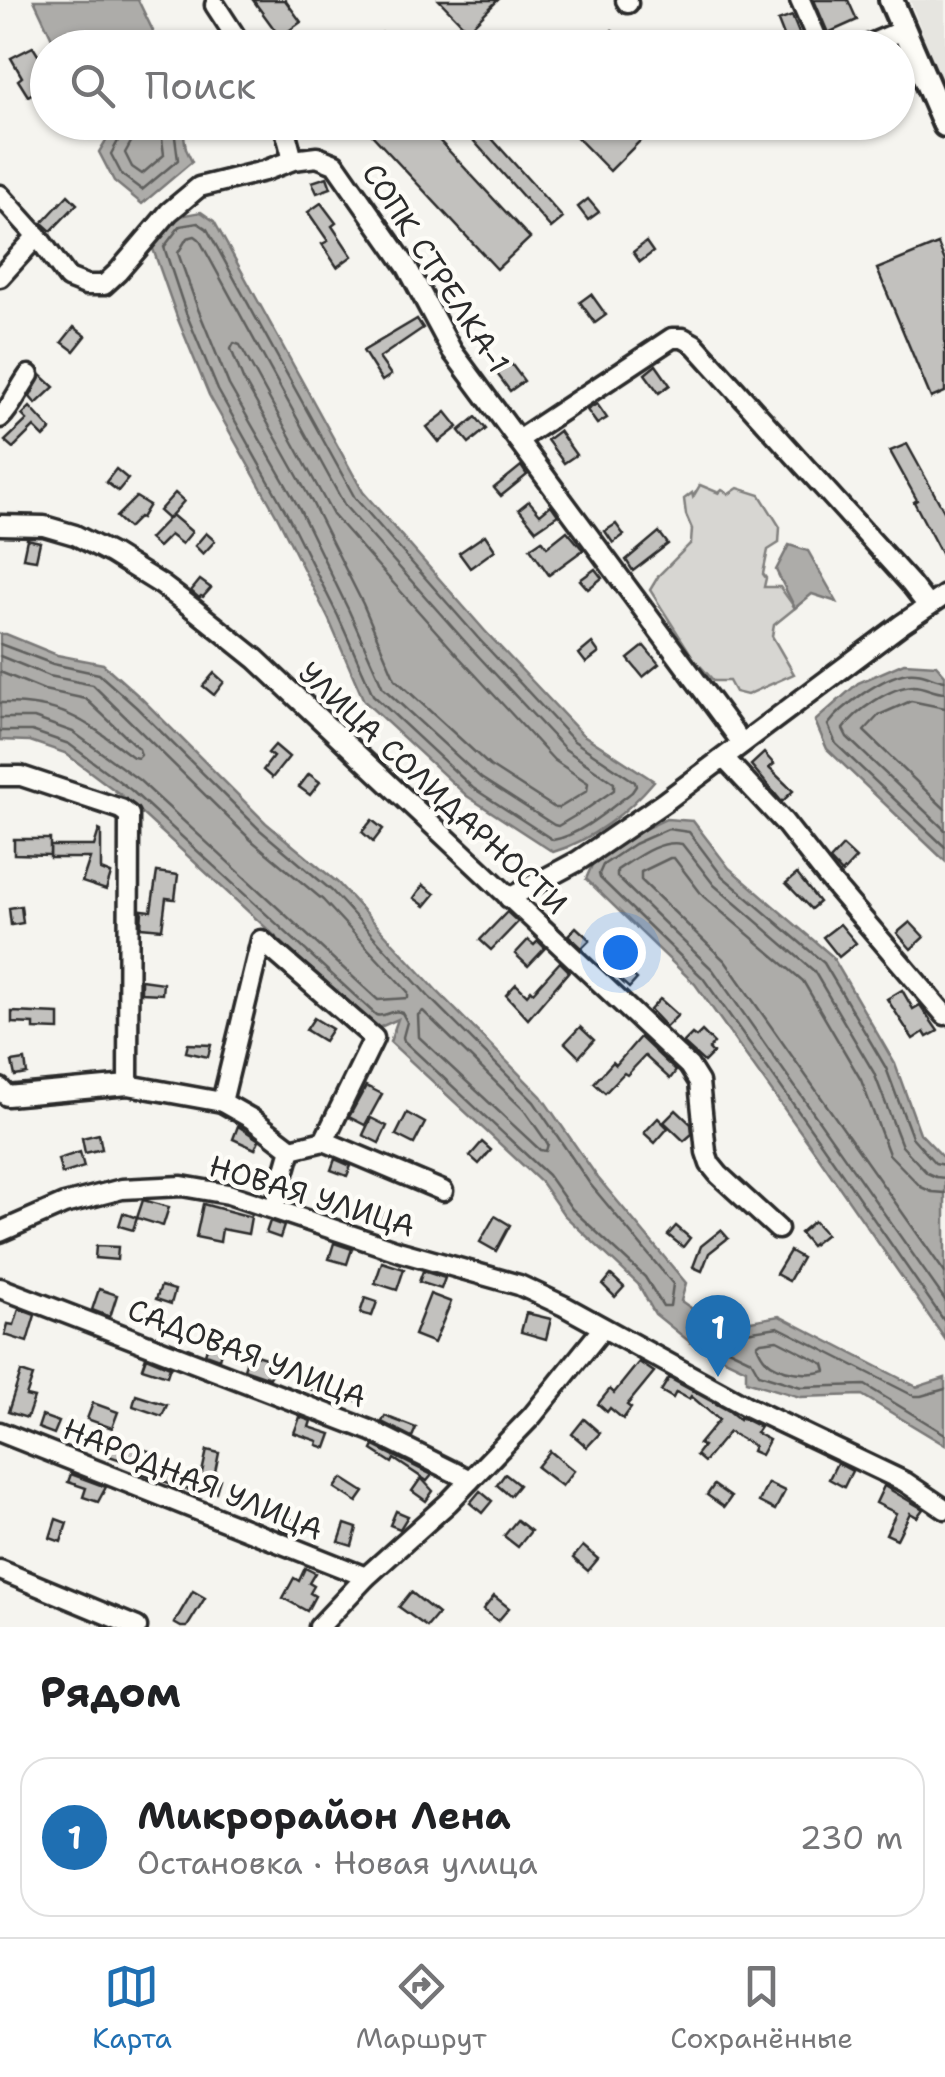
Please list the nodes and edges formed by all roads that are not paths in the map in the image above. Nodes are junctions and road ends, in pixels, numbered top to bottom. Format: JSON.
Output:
{"nodes":[{"id":1,"x":800,"y":0,"type":"edge"},
{"id":2,"x":891,"y":0,"type":"edge"},
{"id":3,"x":215,"y":5,"type":"dead end"},
{"id":4,"x":231,"y":30,"type":"edge"},
{"id":5,"x":812,"y":30,"type":"edge"},
{"id":6,"x":902,"y":30,"type":"edge"},
{"id":7,"x":915,"y":59,"type":"edge"},
{"id":8,"x":945,"y":125,"type":"edge"},
{"id":9,"x":287,"y":140,"type":"edge"},
{"id":10,"x":292,"y":160,"type":"junction"},
{"id":11,"x":0,"y":196,"type":"edge"},
{"id":12,"x":37,"y":236,"type":"junction"},
{"id":13,"x":0,"y":277,"type":"edge"},
{"id":14,"x":29,"y":375,"type":"dead end"},
{"id":15,"x":0,"y":418,"type":"edge"},
{"id":16,"x":518,"y":440,"type":"junction"},
{"id":17,"x":0,"y":525,"type":"edge"},
{"id":18,"x":945,"y":595,"type":"edge"},
{"id":19,"x":928,"y":606,"type":"junction"},
{"id":20,"x":742,"y":744,"type":"junction"},
{"id":21,"x":724,"y":758,"type":"junction"},
{"id":22,"x":0,"y":776,"type":"edge"},
{"id":23,"x":510,"y":898,"type":"junction"},
{"id":24,"x":945,"y":1016,"type":"edge"},
{"id":25,"x":128,"y":1085,"type":"junction"},
{"id":26,"x":4,"y":1092,"type":"edge"},
{"id":27,"x":222,"y":1102,"type":"junction"},
{"id":28,"x":324,"y":1142,"type":"junction"},
{"id":29,"x":291,"y":1149,"type":"junction"},
{"id":30,"x":443,"y":1192,"type":"dead end"},
{"id":31,"x":274,"y":1208,"type":"junction"},
{"id":32,"x":778,"y":1229,"type":"dead end"},
{"id":33,"x":0,"y":1232,"type":"edge"},
{"id":34,"x":0,"y":1288,"type":"edge"},
{"id":35,"x":603,"y":1328,"type":"junction"},
{"id":36,"x":0,"y":1432,"type":"edge"},
{"id":37,"x":470,"y":1480,"type":"junction"},
{"id":38,"x":945,"y":1509,"type":"edge"},
{"id":39,"x":0,"y":1570,"type":"edge"},
{"id":40,"x":366,"y":1577,"type":"junction"},
{"id":41,"x":137,"y":1627,"type":"edge"},
{"id":42,"x":319,"y":1627,"type":"edge"}],
"edges":[{"from":1,"to":5,"type":"street"},
{"from":2,"to":6,"type":"main road"},
{"from":3,"to":4,"type":"street"},
{"from":7,"to":8,"type":"main road"},
{"from":9,"to":10,"type":"street"},
{"from":10,"to":12,"type":"street","name":"СОПК СТРЕЛКА-1"},
{"from":10,"to":16,"type":"street","name":"СОПК СТРЕЛКА-1"},
{"from":11,"to":12,"type":"street","name":"СОПК СТРЕЛКА-1"},
{"from":12,"to":13,"type":"street"},
{"from":14,"to":15,"type":"street"},
{"from":16,"to":19,"type":"street"},
{"from":16,"to":20,"type":"street","name":"СОПК СТРЕЛКА-1"},
{"from":17,"to":23,"type":"street","name":"УЛИЦА СОЛИДАРНОСТИ"},
{"from":18,"to":19,"type":"street"},
{"from":19,"to":20,"type":"street"},
{"from":20,"to":21,"type":"street"},
{"from":21,"to":23,"type":"street"},
{"from":21,"to":24,"type":"street"},
{"from":22,"to":25,"type":"street"},
{"from":23,"to":32,"type":"street","name":"УЛИЦА СОЛИДАРНОСТИ"},
{"from":25,"to":26,"type":"street"},
{"from":25,"to":27,"type":"street"},
{"from":27,"to":28,"type":"street"},
{"from":27,"to":29,"type":"street"},
{"from":28,"to":29,"type":"street"},
{"from":28,"to":30,"type":"street"},
{"from":29,"to":31,"type":"street"},
{"from":31,"to":33,"type":"street","name":"НОВАЯ УЛИЦА"},
{"from":31,"to":35,"type":"street","name":"НОВАЯ УЛИЦА"},
{"from":34,"to":37,"type":"street","name":"САДОВАЯ УЛИЦА"},
{"from":35,"to":37,"type":"street"},
{"from":35,"to":38,"type":"street","name":"НОВАЯ УЛИЦА"},
{"from":36,"to":40,"type":"street","name":"НАРОДНАЯ УЛИЦА"},
{"from":37,"to":40,"type":"street"},
{"from":39,"to":41,"type":"street"},
{"from":40,"to":42,"type":"street"}]}
